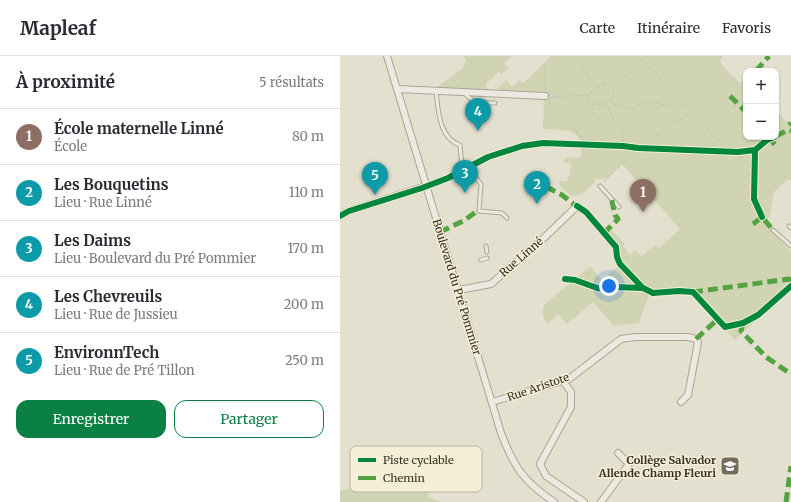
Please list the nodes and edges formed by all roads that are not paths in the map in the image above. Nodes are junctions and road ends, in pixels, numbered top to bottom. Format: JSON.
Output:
{"nodes":[{"id":1,"x":387,"y":56,"type":"edge"},
{"id":2,"x":398,"y":89,"type":"junction"},
{"id":3,"x":436,"y":91,"type":"junction"},
{"id":4,"x":464,"y":92,"type":"junction"},
{"id":5,"x":545,"y":96,"type":"road end"},
{"id":6,"x":495,"y":103,"type":"dead end"},
{"id":7,"x":602,"y":185,"type":"road end"},
{"id":8,"x":426,"y":186,"type":"junction"},
{"id":9,"x":619,"y":207,"type":"dead end"},
{"id":10,"x":575,"y":208,"type":"dead end"},
{"id":11,"x":340,"y":216,"type":"edge"},
{"id":12,"x":507,"y":218,"type":"dead end"},
{"id":13,"x":773,"y":230,"type":"dead end"},
{"id":14,"x":486,"y":246,"type":"dead end"},
{"id":15,"x":791,"y":246,"type":"edge"},
{"id":16,"x":487,"y":252,"type":"dead end"},
{"id":17,"x":486,"y":258,"type":"dead end"},
{"id":18,"x":481,"y":260,"type":"dead end"},
{"id":19,"x":458,"y":290,"type":"junction"},
{"id":20,"x":563,"y":381,"type":"junction"},
{"id":21,"x":492,"y":402,"type":"junction"},
{"id":22,"x":681,"y":402,"type":"dead end"},
{"id":23,"x":618,"y":453,"type":"dead end"},
{"id":24,"x":554,"y":502,"type":"edge"},
{"id":25,"x":584,"y":502,"type":"edge"},
{"id":26,"x":601,"y":502,"type":"edge"}],
"edges":[{"from":1,"to":2,"type":"street","name":"Boulevard du Pré Pommier"},
{"from":2,"to":3,"type":"street"},
{"from":2,"to":8,"type":"street","name":"Boulevard du Pré Pommier"},
{"from":3,"to":4,"type":"street"},
{"from":3,"to":12,"type":"lane"},
{"from":4,"to":5,"type":"street"},
{"from":4,"to":6,"type":"lane"},
{"from":7,"to":9,"type":"lane"},
{"from":8,"to":11,"type":"street"},
{"from":8,"to":19,"type":"street","name":"Boulevard du Pré Pommier"},
{"from":10,"to":19,"type":"street","name":"Rue Linné"},
{"from":13,"to":15,"type":"lane"},
{"from":14,"to":16,"type":"lane"},
{"from":17,"to":18,"type":"lane"},
{"from":19,"to":21,"type":"street","name":"Boulevard du Pré Pommier"},
{"from":20,"to":21,"type":"street","name":"Rue Aristote"},
{"from":20,"to":22,"type":"street","name":"Rue Aristote"},
{"from":20,"to":25,"type":"street"},
{"from":21,"to":24,"type":"street","name":"Boulevard du Pré Pommier"},
{"from":23,"to":26,"type":"street"}]}
